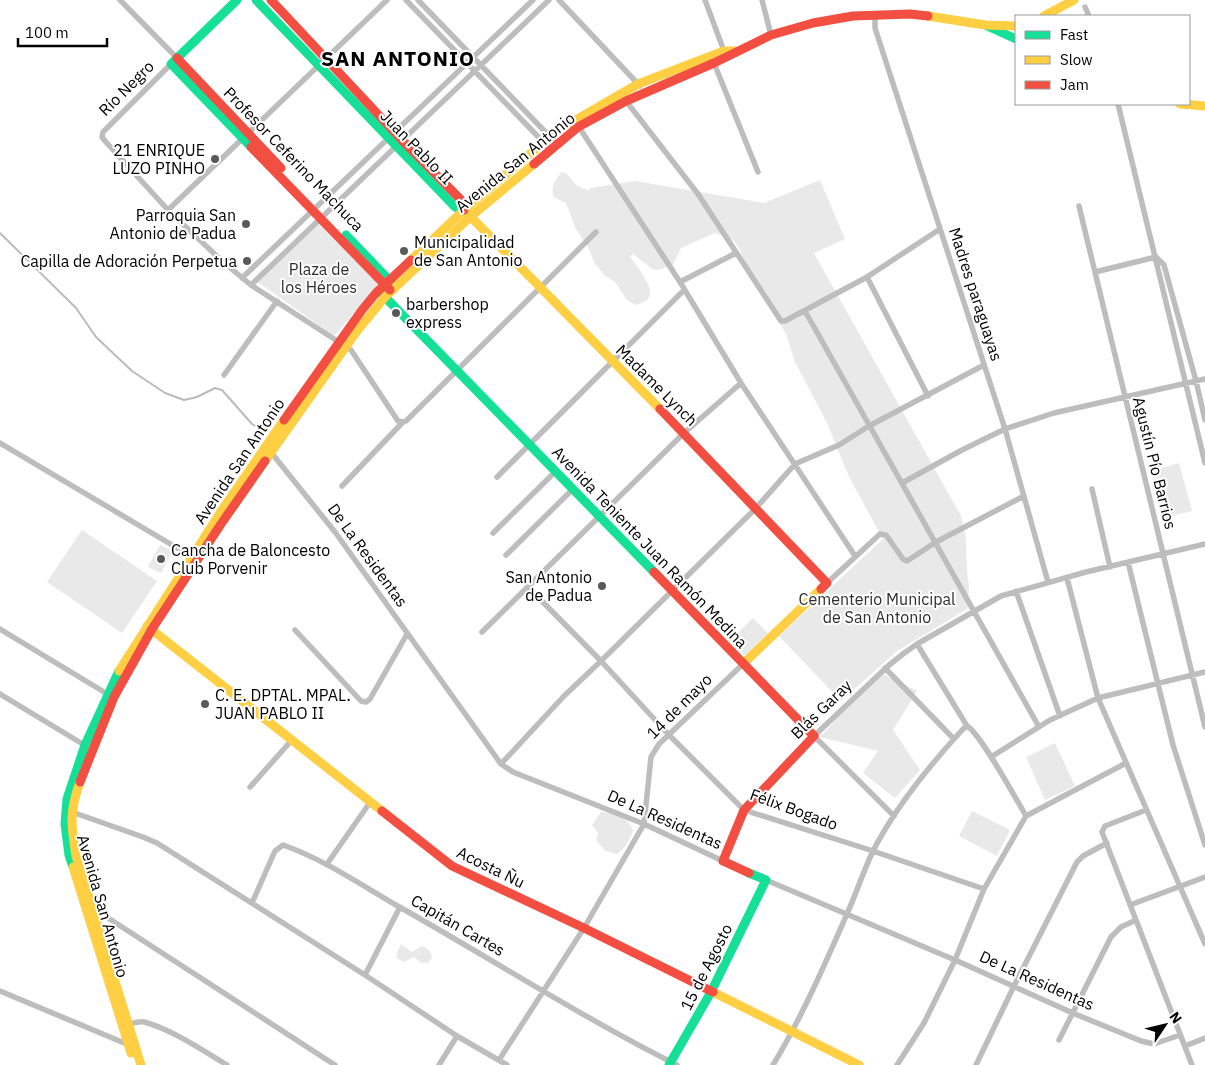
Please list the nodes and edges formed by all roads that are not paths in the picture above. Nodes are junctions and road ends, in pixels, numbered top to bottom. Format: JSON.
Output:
{"nodes":[{"id":1,"x":120,"y":0,"type":"edge"},
{"id":2,"x":237,"y":0,"type":"edge"},
{"id":3,"x":256,"y":0,"type":"edge"},
{"id":4,"x":271,"y":0,"type":"edge"},
{"id":5,"x":387,"y":0,"type":"edge"},
{"id":6,"x":406,"y":0,"type":"edge"},
{"id":7,"x":418,"y":0,"type":"edge"},
{"id":8,"x":533,"y":0,"type":"edge"},
{"id":9,"x":549,"y":0,"type":"edge"},
{"id":10,"x":559,"y":0,"type":"edge"},
{"id":11,"x":705,"y":0,"type":"edge"},
{"id":12,"x":762,"y":0,"type":"edge"},
{"id":13,"x":1074,"y":0,"type":"edge"},
{"id":14,"x":1085,"y":7,"type":"dead end"},
{"id":15,"x":875,"y":15,"type":"junction"},
{"id":16,"x":1046,"y":15,"type":"edge"},
{"id":17,"x":1088,"y":15,"type":"edge"},
{"id":18,"x":985,"y":25,"type":"junction"},
{"id":19,"x":1015,"y":26,"type":"edge"},
{"id":20,"x":771,"y":35,"type":"junction"},
{"id":21,"x":1015,"y":39,"type":"edge"},
{"id":22,"x":724,"y":51,"type":"junction"},
{"id":23,"x":736,"y":51,"type":"junction"},
{"id":24,"x":474,"y":57,"type":"junction"},
{"id":25,"x":325,"y":58,"type":"junction"},
{"id":26,"x":174,"y":61,"type":"junction"},
{"id":27,"x":467,"y":63,"type":"junction"},
{"id":28,"x":714,"y":64,"type":"junction"},
{"id":29,"x":317,"y":65,"type":"junction"},
{"id":30,"x":481,"y":65,"type":"junction"},
{"id":31,"x":475,"y":71,"type":"junction"},
{"id":32,"x":638,"y":84,"type":"junction"},
{"id":33,"x":645,"y":92,"type":"junction"},
{"id":34,"x":626,"y":101,"type":"junction"},
{"id":35,"x":1118,"y":105,"type":"edge"},
{"id":36,"x":1190,"y":105,"type":"edge"},
{"id":37,"x":1205,"y":106,"type":"edge"},
{"id":38,"x":576,"y":123,"type":"junction"},
{"id":39,"x":395,"y":132,"type":"junction"},
{"id":40,"x":245,"y":135,"type":"junction"},
{"id":41,"x":388,"y":139,"type":"junction"},
{"id":42,"x":402,"y":140,"type":"junction"},
{"id":43,"x":551,"y":143,"type":"junction"},
{"id":44,"x":395,"y":147,"type":"junction"},
{"id":45,"x":758,"y":172,"type":"dead end"},
{"id":46,"x":1079,"y":206,"type":"dead end"},
{"id":47,"x":315,"y":208,"type":"junction"},
{"id":48,"x":168,"y":210,"type":"junction"},
{"id":49,"x":467,"y":214,"type":"junction"},
{"id":50,"x":323,"y":216,"type":"junction"},
{"id":51,"x":940,"y":229,"type":"junction"},
{"id":52,"x":596,"y":232,"type":"dead end"},
{"id":53,"x":286,"y":237,"type":"junction"},
{"id":54,"x":292,"y":246,"type":"junction"},
{"id":55,"x":736,"y":253,"type":"junction"},
{"id":56,"x":1156,"y":257,"type":"junction"},
{"id":57,"x":1095,"y":272,"type":"junction"},
{"id":58,"x":866,"y":277,"type":"junction"},
{"id":59,"x":242,"y":278,"type":"junction"},
{"id":60,"x":680,"y":282,"type":"junction"},
{"id":61,"x":251,"y":285,"type":"junction"},
{"id":62,"x":540,"y":288,"type":"junction"},
{"id":63,"x":388,"y":289,"type":"junction"},
{"id":64,"x":684,"y":290,"type":"junction"},
{"id":65,"x":277,"y":301,"type":"junction"},
{"id":66,"x":804,"y":311,"type":"junction"},
{"id":67,"x":342,"y":344,"type":"junction"},
{"id":68,"x":612,"y":362,"type":"junction"},
{"id":69,"x":984,"y":365,"type":"junction"},
{"id":70,"x":456,"y":371,"type":"junction"},
{"id":71,"x":224,"y":375,"type":"dead end"},
{"id":72,"x":1205,"y":379,"type":"edge"},
{"id":73,"x":1196,"y":381,"type":"junction"},
{"id":74,"x":741,"y":383,"type":"junction"},
{"id":75,"x":1186,"y":383,"type":"junction"},
{"id":76,"x":928,"y":396,"type":"junction"},
{"id":77,"x":1125,"y":398,"type":"junction"},
{"id":78,"x":1205,"y":420,"type":"edge"},
{"id":79,"x":404,"y":422,"type":"junction"},
{"id":80,"x":869,"y":426,"type":"junction"},
{"id":81,"x":1005,"y":429,"type":"junction"},
{"id":82,"x":684,"y":433,"type":"junction"},
{"id":83,"x":0,"y":443,"type":"edge"},
{"id":84,"x":529,"y":445,"type":"junction"},
{"id":85,"x":269,"y":450,"type":"junction"},
{"id":86,"x":1205,"y":463,"type":"edge"},
{"id":87,"x":795,"y":464,"type":"junction"},
{"id":88,"x":556,"y":471,"type":"junction"},
{"id":89,"x":497,"y":477,"type":"dead end"},
{"id":90,"x":902,"y":483,"type":"junction"},
{"id":91,"x":342,"y":486,"type":"dead end"},
{"id":92,"x":573,"y":489,"type":"junction"},
{"id":93,"x":1092,"y":489,"type":"dead end"},
{"id":94,"x":1024,"y":496,"type":"junction"},
{"id":95,"x":756,"y":508,"type":"junction"},
{"id":96,"x":599,"y":515,"type":"junction"},
{"id":97,"x":493,"y":533,"type":"dead end"},
{"id":98,"x":936,"y":542,"type":"junction"},
{"id":99,"x":1205,"y":544,"type":"edge"},
{"id":100,"x":506,"y":555,"type":"dead end"},
{"id":101,"x":1163,"y":555,"type":"junction"},
{"id":102,"x":856,"y":556,"type":"junction"},
{"id":103,"x":195,"y":558,"type":"junction"},
{"id":104,"x":1128,"y":562,"type":"junction"},
{"id":105,"x":1110,"y":567,"type":"junction"},
{"id":106,"x":1067,"y":578,"type":"junction"},
{"id":107,"x":1048,"y":582,"type":"junction"},
{"id":108,"x":827,"y":583,"type":"junction"},
{"id":109,"x":528,"y":587,"type":"junction"},
{"id":110,"x":673,"y":591,"type":"junction"},
{"id":111,"x":1016,"y":592,"type":"junction"},
{"id":112,"x":975,"y":611,"type":"junction"},
{"id":113,"x":149,"y":628,"type":"junction"},
{"id":114,"x":0,"y":629,"type":"edge"},
{"id":115,"x":295,"y":630,"type":"dead end"},
{"id":116,"x":482,"y":632,"type":"dead end"},
{"id":117,"x":407,"y":634,"type":"junction"},
{"id":118,"x":917,"y":644,"type":"junction"},
{"id":119,"x":601,"y":661,"type":"junction"},
{"id":120,"x":743,"y":664,"type":"junction"},
{"id":121,"x":885,"y":668,"type":"junction"},
{"id":122,"x":1205,"y":672,"type":"edge"},
{"id":123,"x":1192,"y":675,"type":"junction"},
{"id":124,"x":1158,"y":684,"type":"junction"},
{"id":125,"x":0,"y":694,"type":"edge"},
{"id":126,"x":111,"y":696,"type":"junction"},
{"id":127,"x":1098,"y":698,"type":"junction"},
{"id":128,"x":1060,"y":716,"type":"junction"},
{"id":129,"x":969,"y":727,"type":"junction"},
{"id":130,"x":1039,"y":727,"type":"junction"},
{"id":131,"x":1205,"y":727,"type":"edge"},
{"id":132,"x":669,"y":735,"type":"junction"},
{"id":133,"x":814,"y":736,"type":"junction"},
{"id":134,"x":954,"y":739,"type":"junction"},
{"id":135,"x":291,"y":740,"type":"junction"},
{"id":136,"x":89,"y":747,"type":"junction"},
{"id":137,"x":991,"y":757,"type":"junction"},
{"id":138,"x":1126,"y":763,"type":"junction"},
{"id":139,"x":501,"y":764,"type":"junction"},
{"id":140,"x":250,"y":787,"type":"dead end"},
{"id":141,"x":371,"y":801,"type":"junction"},
{"id":142,"x":744,"y":810,"type":"junction"},
{"id":143,"x":1146,"y":810,"type":"junction"},
{"id":144,"x":72,"y":812,"type":"junction"},
{"id":145,"x":894,"y":816,"type":"junction"},
{"id":146,"x":1026,"y":816,"type":"junction"},
{"id":147,"x":644,"y":824,"type":"junction"},
{"id":148,"x":1107,"y":843,"type":"junction"},
{"id":149,"x":1205,"y":845,"type":"edge"},
{"id":150,"x":873,"y":851,"type":"junction"},
{"id":151,"x":724,"y":861,"type":"junction"},
{"id":152,"x":327,"y":864,"type":"junction"},
{"id":153,"x":1205,"y":877,"type":"edge"},
{"id":154,"x":766,"y":880,"type":"junction"},
{"id":155,"x":1180,"y":886,"type":"junction"},
{"id":156,"x":984,"y":889,"type":"junction"},
{"id":157,"x":252,"y":903,"type":"junction"},
{"id":158,"x":1130,"y":905,"type":"junction"},
{"id":159,"x":400,"y":907,"type":"junction"},
{"id":160,"x":91,"y":915,"type":"junction"},
{"id":161,"x":847,"y":915,"type":"junction"},
{"id":162,"x":1136,"y":920,"type":"junction"},
{"id":163,"x":584,"y":928,"type":"junction"},
{"id":164,"x":1205,"y":944,"type":"edge"},
{"id":165,"x":955,"y":960,"type":"junction"},
{"id":166,"x":364,"y":975,"type":"junction"},
{"id":167,"x":1014,"y":986,"type":"junction"},
{"id":168,"x":0,"y":991,"type":"edge"},
{"id":169,"x":543,"y":991,"type":"junction"},
{"id":170,"x":711,"y":992,"type":"junction"},
{"id":171,"x":1073,"y":1013,"type":"junction"},
{"id":172,"x":126,"y":1025,"type":"junction"},
{"id":173,"x":793,"y":1033,"type":"junction"},
{"id":174,"x":1180,"y":1034,"type":"junction"},
{"id":175,"x":457,"y":1036,"type":"junction"},
{"id":176,"x":1205,"y":1038,"type":"edge"},
{"id":177,"x":1059,"y":1040,"type":"dead end"},
{"id":178,"x":129,"y":1045,"type":"junction"},
{"id":179,"x":1185,"y":1046,"type":"junction"},
{"id":180,"x":499,"y":1060,"type":"junction"},
{"id":181,"x":672,"y":1064,"type":"edge"},
{"id":182,"x":135,"y":1065,"type":"edge"},
{"id":183,"x":141,"y":1065,"type":"edge"},
{"id":184,"x":227,"y":1065,"type":"edge"},
{"id":185,"x":335,"y":1065,"type":"edge"},
{"id":186,"x":439,"y":1065,"type":"edge"},
{"id":187,"x":507,"y":1065,"type":"edge"},
{"id":188,"x":773,"y":1065,"type":"edge"},
{"id":189,"x":859,"y":1065,"type":"edge"},
{"id":190,"x":897,"y":1065,"type":"edge"},
{"id":191,"x":976,"y":1065,"type":"edge"},
{"id":192,"x":1192,"y":1065,"type":"edge"}],
"edges":[{"from":1,"to":26,"type":"street"},
{"from":2,"to":26,"type":"street","name":"Río Negro"},
{"from":3,"to":29,"type":"street","name":"Juan Pablo II"},
{"from":4,"to":25,"type":"street","name":"Juan Pablo II"},
{"from":5,"to":25,"type":"street"},
{"from":6,"to":27,"type":"street"},
{"from":7,"to":24,"type":"street"},
{"from":8,"to":24,"type":"street"},
{"from":9,"to":30,"type":"street"},
{"from":10,"to":32,"type":"street"},
{"from":11,"to":22,"type":"street"},
{"from":12,"to":20,"type":"street"},
{"from":13,"to":16,"type":"street"},
{"from":14,"to":17,"type":"street"},
{"from":15,"to":18,"type":"street","name":"Avenida San Antonio"},
{"from":15,"to":20,"type":"street","name":"Avenida San Antonio"},
{"from":15,"to":51,"type":"street","name":"Madres paraguayas"},
{"from":18,"to":19,"type":"street","name":"Avenida San Antonio"},
{"from":18,"to":21,"type":"street"},
{"from":20,"to":23,"type":"street","name":"Avenida San Antonio"},
{"from":22,"to":23,"type":"street","name":"Avenida San Antonio"},
{"from":22,"to":32,"type":"street","name":"Avenida San Antonio"},
{"from":23,"to":28,"type":"street","name":"Avenida San Antonio"},
{"from":24,"to":27,"type":"street"},
{"from":24,"to":30,"type":"street"},
{"from":25,"to":29,"type":"street"},
{"from":25,"to":39,"type":"street","name":"Juan Pablo II"},
{"from":26,"to":40,"type":"street","name":"Profesor Ceferino Machuca"},
{"from":26,"to":48,"type":"street","name":"Río Negro"},
{"from":27,"to":31,"type":"street"},
{"from":27,"to":39,"type":"street"},
{"from":28,"to":33,"type":"street","name":"Avenida San Antonio"},
{"from":28,"to":45,"type":"street"},
{"from":29,"to":40,"type":"street"},
{"from":29,"to":41,"type":"street","name":"Juan Pablo II"},
{"from":30,"to":31,"type":"street"},
{"from":30,"to":43,"type":"street"},
{"from":31,"to":42,"type":"street"},
{"from":31,"to":43,"type":"street"},
{"from":32,"to":33,"type":"street"},
{"from":32,"to":38,"type":"street","name":"Avenida San Antonio"},
{"from":33,"to":34,"type":"street","name":"Avenida San Antonio"},
{"from":34,"to":38,"type":"street","name":"Avenida San Antonio"},
{"from":34,"to":55,"type":"street"},
{"from":35,"to":56,"type":"street"},
{"from":36,"to":37,"type":"street"},
{"from":38,"to":43,"type":"street","name":"Avenida San Antonio"},
{"from":38,"to":60,"type":"street"},
{"from":39,"to":41,"type":"street"},
{"from":39,"to":42,"type":"street","name":"Juan Pablo II"},
{"from":40,"to":47,"type":"street","name":"Profesor Ceferino Machuca"},
{"from":40,"to":48,"type":"street"},
{"from":41,"to":44,"type":"street","name":"Juan Pablo II"},
{"from":41,"to":47,"type":"street"},
{"from":42,"to":44,"type":"street"},
{"from":42,"to":49,"type":"street","name":"Juan Pablo II"},
{"from":43,"to":49,"type":"street","name":"Avenida San Antonio"},
{"from":44,"to":49,"type":"street","name":"Juan Pablo II"},
{"from":44,"to":50,"type":"street"},
{"from":46,"to":57,"type":"street","name":"Agustín Pío Barrios"},
{"from":47,"to":50,"type":"street","name":"Profesor Ceferino Machuca"},
{"from":47,"to":53,"type":"street"},
{"from":48,"to":59,"type":"street"},
{"from":49,"to":62,"type":"street","name":"Madame Lynch"},
{"from":49,"to":63,"type":"street","name":"Avenida San Antonio"},
{"from":50,"to":54,"type":"street"},
{"from":50,"to":63,"type":"street","name":"Profesor Ceferino Machuca"},
{"from":51,"to":58,"type":"street"},
{"from":51,"to":69,"type":"street","name":"Madres paraguayas"},
{"from":52,"to":62,"type":"street"},
{"from":53,"to":54,"type":"street"},
{"from":53,"to":59,"type":"street"},
{"from":54,"to":61,"type":"street"},
{"from":55,"to":60,"type":"street"},
{"from":55,"to":66,"type":"street"},
{"from":56,"to":57,"type":"street"},
{"from":56,"to":73,"type":"street"},
{"from":56,"to":75,"type":"street"},
{"from":57,"to":77,"type":"street","name":"Agustín Pío Barrios"},
{"from":58,"to":66,"type":"street"},
{"from":58,"to":76,"type":"street"},
{"from":59,"to":61,"type":"street"},
{"from":60,"to":64,"type":"street"},
{"from":61,"to":65,"type":"street"},
{"from":62,"to":68,"type":"street","name":"Madame Lynch"},
{"from":62,"to":70,"type":"street"},
{"from":63,"to":67,"type":"street","name":"Avenida San Antonio"},
{"from":63,"to":70,"type":"street","name":"Avenida Teniente Juan Ramón Medina"},
{"from":64,"to":68,"type":"street"},
{"from":64,"to":74,"type":"street"},
{"from":65,"to":67,"type":"street"},
{"from":65,"to":71,"type":"street"},
{"from":66,"to":80,"type":"street"},
{"from":67,"to":79,"type":"street"},
{"from":67,"to":85,"type":"street","name":"Avenida San Antonio"},
{"from":68,"to":82,"type":"street","name":"Madame Lynch"},
{"from":68,"to":84,"type":"street"},
{"from":69,"to":76,"type":"street"},
{"from":69,"to":81,"type":"street","name":"Madres paraguayas"},
{"from":70,"to":79,"type":"street"},
{"from":70,"to":84,"type":"street","name":"Avenida Teniente Juan Ramón Medina"},
{"from":72,"to":73,"type":"street"},
{"from":73,"to":75,"type":"street"},
{"from":73,"to":78,"type":"street"},
{"from":74,"to":82,"type":"street"},
{"from":74,"to":87,"type":"street"},
{"from":75,"to":77,"type":"street"},
{"from":75,"to":86,"type":"street"},
{"from":76,"to":80,"type":"street"},
{"from":77,"to":81,"type":"street"},
{"from":77,"to":101,"type":"street","name":"Agustín Pío Barrios"},
{"from":79,"to":91,"type":"street"},
{"from":80,"to":87,"type":"street"},
{"from":80,"to":90,"type":"street"},
{"from":81,"to":90,"type":"street"},
{"from":81,"to":94,"type":"street","name":"Madres paraguayas"},
{"from":82,"to":95,"type":"street","name":"Madame Lynch"},
{"from":82,"to":96,"type":"street"},
{"from":83,"to":103,"type":"street"},
{"from":84,"to":88,"type":"street","name":"Avenida Teniente Juan Ramón Medina"},
{"from":84,"to":89,"type":"street"},
{"from":85,"to":103,"type":"street","name":"Avenida San Antonio"},
{"from":85,"to":117,"type":"street","name":"De La Residentas"},
{"from":87,"to":95,"type":"street"},
{"from":87,"to":102,"type":"street"},
{"from":88,"to":92,"type":"street","name":"Avenida Teniente Juan Ramón Medina"},
{"from":88,"to":97,"type":"street"},
{"from":90,"to":98,"type":"street"},
{"from":92,"to":96,"type":"street","name":"Avenida Teniente Juan Ramón Medina"},
{"from":92,"to":100,"type":"street"},
{"from":93,"to":105,"type":"street"},
{"from":94,"to":98,"type":"street"},
{"from":94,"to":107,"type":"street","name":"Madres paraguayas"},
{"from":95,"to":108,"type":"street","name":"Madame Lynch"},
{"from":95,"to":110,"type":"street"},
{"from":96,"to":109,"type":"street"},
{"from":96,"to":110,"type":"street","name":"Avenida Teniente Juan Ramón Medina"},
{"from":98,"to":102,"type":"street","name":"14 de mayo"},
{"from":98,"to":112,"type":"street"},
{"from":99,"to":101,"type":"street","name":"Blás Garay"},
{"from":101,"to":104,"type":"street","name":"Blás Garay"},
{"from":101,"to":123,"type":"street","name":"Agustín Pío Barrios"},
{"from":102,"to":108,"type":"street","name":"14 de mayo"},
{"from":103,"to":113,"type":"street","name":"Avenida San Antonio"},
{"from":104,"to":105,"type":"street","name":"Blás Garay"},
{"from":104,"to":124,"type":"street"},
{"from":105,"to":106,"type":"street","name":"Blás Garay"},
{"from":106,"to":107,"type":"street","name":"Blás Garay"},
{"from":106,"to":127,"type":"street"},
{"from":107,"to":111,"type":"street","name":"Blás Garay"},
{"from":108,"to":120,"type":"street","name":"14 de mayo"},
{"from":109,"to":116,"type":"street"},
{"from":109,"to":119,"type":"street","name":"Félix Bogado"},
{"from":110,"to":119,"type":"street"},
{"from":110,"to":120,"type":"street","name":"Avenida Teniente Juan Ramón Medina"},
{"from":111,"to":112,"type":"street","name":"Blás Garay"},
{"from":111,"to":128,"type":"street"},
{"from":112,"to":118,"type":"street","name":"Blás Garay"},
{"from":112,"to":130,"type":"street"},
{"from":113,"to":126,"type":"street","name":"Avenida San Antonio"},
{"from":113,"to":135,"type":"street","name":"Acosta Ñu"},
{"from":114,"to":126,"type":"street"},
{"from":115,"to":117,"type":"street"},
{"from":117,"to":139,"type":"street","name":"De La Residentas"},
{"from":118,"to":121,"type":"street","name":"Blás Garay"},
{"from":118,"to":129,"type":"street"},
{"from":119,"to":132,"type":"street","name":"Félix Bogado"},
{"from":119,"to":139,"type":"street"},
{"from":120,"to":132,"type":"street","name":"14 de mayo"},
{"from":120,"to":133,"type":"street","name":"Avenida Teniente Juan Ramón Medina"},
{"from":121,"to":133,"type":"street","name":"Blás Garay"},
{"from":121,"to":134,"type":"street"},
{"from":122,"to":123,"type":"street"},
{"from":123,"to":124,"type":"street"},
{"from":123,"to":131,"type":"street","name":"Agustín Pío Barrios"},
{"from":124,"to":127,"type":"street"},
{"from":124,"to":149,"type":"street"},
{"from":125,"to":136,"type":"street"},
{"from":126,"to":136,"type":"street","name":"Avenida San Antonio"},
{"from":127,"to":128,"type":"street"},
{"from":127,"to":138,"type":"street"},
{"from":128,"to":130,"type":"street"},
{"from":129,"to":134,"type":"street"},
{"from":129,"to":137,"type":"street"},
{"from":130,"to":137,"type":"street"},
{"from":132,"to":142,"type":"street","name":"Félix Bogado"},
{"from":132,"to":147,"type":"street","name":"14 de mayo"},
{"from":133,"to":142,"type":"street","name":"Blás Garay"},
{"from":133,"to":145,"type":"street","name":"Avenida Teniente Juan Ramón Medina"},
{"from":134,"to":145,"type":"street"},
{"from":135,"to":140,"type":"street"},
{"from":135,"to":141,"type":"street","name":"Acosta Ñu"},
{"from":136,"to":144,"type":"street","name":"Avenida San Antonio"},
{"from":136,"to":160,"type":"street","name":"Avenida San Antonio"},
{"from":137,"to":146,"type":"street"},
{"from":138,"to":143,"type":"street"},
{"from":138,"to":146,"type":"street"},
{"from":139,"to":147,"type":"street","name":"De La Residentas"},
{"from":141,"to":152,"type":"street"},
{"from":141,"to":163,"type":"street","name":"Acosta Ñu"},
{"from":142,"to":150,"type":"street","name":"Félix Bogado"},
{"from":142,"to":151,"type":"street","name":"Blás Garay"},
{"from":143,"to":148,"type":"street"},
{"from":143,"to":155,"type":"street"},
{"from":144,"to":157,"type":"street"},
{"from":144,"to":160,"type":"street","name":"Avenida San Antonio"},
{"from":145,"to":150,"type":"street"},
{"from":146,"to":156,"type":"street"},
{"from":147,"to":151,"type":"street","name":"De La Residentas"},
{"from":147,"to":163,"type":"street","name":"14 de mayo"},
{"from":148,"to":158,"type":"street"},
{"from":148,"to":167,"type":"street"},
{"from":150,"to":156,"type":"street","name":"Félix Bogado"},
{"from":150,"to":161,"type":"street"},
{"from":151,"to":154,"type":"street","name":"De La Residentas"},
{"from":152,"to":157,"type":"street","name":"Capitán Cartes"},
{"from":152,"to":159,"type":"street","name":"Capitán Cartes"},
{"from":153,"to":155,"type":"street"},
{"from":154,"to":161,"type":"street","name":"De La Residentas"},
{"from":154,"to":170,"type":"street","name":"15 de Agosto"},
{"from":155,"to":158,"type":"street"},
{"from":155,"to":164,"type":"street"},
{"from":156,"to":165,"type":"street"},
{"from":157,"to":166,"type":"street"},
{"from":158,"to":162,"type":"street"},
{"from":159,"to":166,"type":"street"},
{"from":159,"to":169,"type":"street","name":"Capitán Cartes"},
{"from":160,"to":172,"type":"street","name":"Avenida San Antonio"},
{"from":160,"to":185,"type":"street"},
{"from":161,"to":165,"type":"street","name":"De La Residentas"},
{"from":161,"to":173,"type":"street"},
{"from":162,"to":171,"type":"street"},
{"from":162,"to":174,"type":"street"},
{"from":163,"to":169,"type":"street","name":"14 de mayo"},
{"from":163,"to":170,"type":"street","name":"Acosta Ñu"},
{"from":165,"to":167,"type":"street","name":"De La Residentas"},
{"from":165,"to":190,"type":"street"},
{"from":166,"to":175,"type":"street"},
{"from":167,"to":171,"type":"street","name":"De La Residentas"},
{"from":167,"to":191,"type":"street"},
{"from":168,"to":178,"type":"street"},
{"from":169,"to":180,"type":"street","name":"14 de mayo"},
{"from":169,"to":181,"type":"street","name":"Capitán Cartes"},
{"from":170,"to":173,"type":"street","name":"Acosta Ñu"},
{"from":170,"to":181,"type":"street","name":"15 de Agosto"},
{"from":171,"to":174,"type":"street","name":"De La Residentas"},
{"from":171,"to":177,"type":"street"},
{"from":172,"to":178,"type":"street","name":"Avenida San Antonio"},
{"from":172,"to":183,"type":"street","name":"Avenida San Antonio"},
{"from":172,"to":184,"type":"street"},
{"from":173,"to":188,"type":"street"},
{"from":173,"to":189,"type":"street","name":"Acosta Ñu"},
{"from":174,"to":179,"type":"street"},
{"from":175,"to":180,"type":"street"},
{"from":175,"to":186,"type":"street"},
{"from":176,"to":179,"type":"street"},
{"from":178,"to":182,"type":"street","name":"Avenida San Antonio"},
{"from":179,"to":192,"type":"street"},
{"from":180,"to":187,"type":"street"}]}
